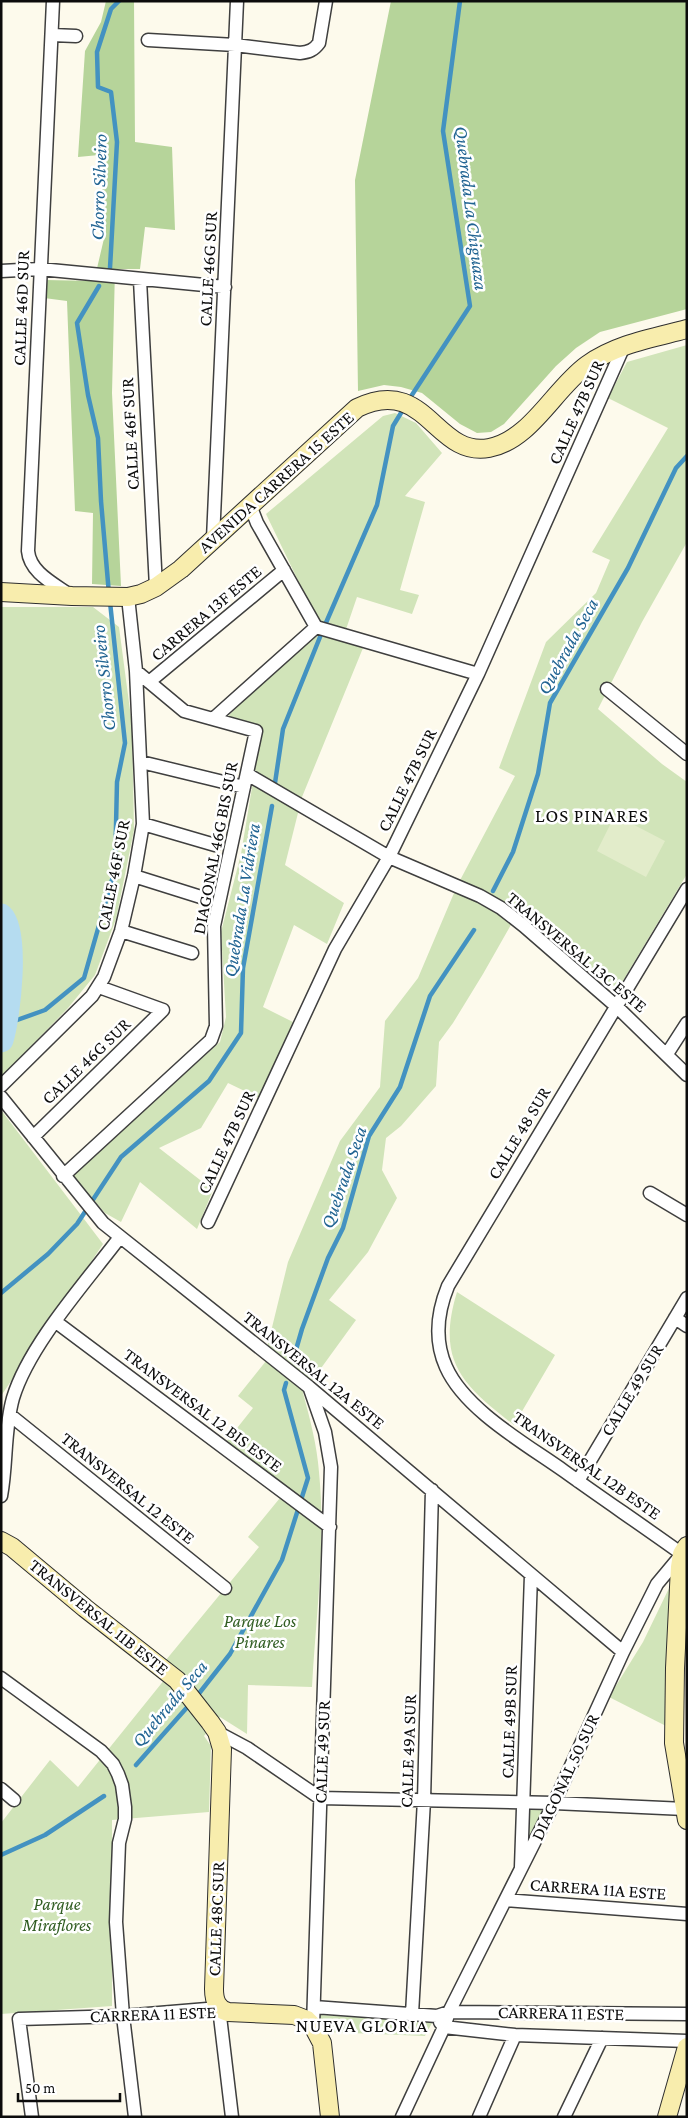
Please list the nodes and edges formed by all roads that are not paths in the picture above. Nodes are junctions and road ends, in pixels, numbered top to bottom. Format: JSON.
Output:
{"nodes":[{"id":1,"x":53,"y":1,"type":"edge"},
{"id":2,"x":237,"y":1,"type":"edge"},
{"id":3,"x":326,"y":1,"type":"edge"},
{"id":4,"x":52,"y":35,"type":"junction"},
{"id":5,"x":76,"y":36,"type":"dead end"},
{"id":6,"x":148,"y":40,"type":"dead end"},
{"id":7,"x":235,"y":44,"type":"junction"},
{"id":8,"x":40,"y":269,"type":"junction"},
{"id":9,"x":1,"y":271,"type":"edge"},
{"id":10,"x":140,"y":280,"type":"junction"},
{"id":11,"x":225,"y":287,"type":"junction"},
{"id":12,"x":687,"y":329,"type":"edge"},
{"id":13,"x":624,"y":346,"type":"junction"},
{"id":14,"x":250,"y":505,"type":"junction"},
{"id":15,"x":213,"y":539,"type":"junction"},
{"id":16,"x":284,"y":570,"type":"junction"},
{"id":17,"x":156,"y":587,"type":"junction"},
{"id":18,"x":1,"y":592,"type":"edge"},
{"id":19,"x":72,"y":596,"type":"junction"},
{"id":20,"x":123,"y":597,"type":"junction"},
{"id":21,"x":316,"y":628,"type":"junction"},
{"id":22,"x":136,"y":671,"type":"junction"},
{"id":23,"x":478,"y":674,"type":"junction"},
{"id":24,"x":149,"y":682,"type":"junction"},
{"id":25,"x":607,"y":688,"type":"dead end"},
{"id":26,"x":213,"y":719,"type":"junction"},
{"id":27,"x":687,"y":754,"type":"edge"},
{"id":28,"x":141,"y":762,"type":"junction"},
{"id":29,"x":247,"y":774,"type":"junction"},
{"id":30,"x":244,"y":787,"type":"junction"},
{"id":31,"x":143,"y":824,"type":"junction"},
{"id":32,"x":215,"y":845,"type":"dead end"},
{"id":33,"x":389,"y":857,"type":"junction"},
{"id":34,"x":134,"y":876,"type":"junction"},
{"id":35,"x":687,"y":889,"type":"edge"},
{"id":36,"x":204,"y":898,"type":"dead end"},
{"id":37,"x":121,"y":931,"type":"junction"},
{"id":38,"x":192,"y":953,"type":"dead end"},
{"id":39,"x":99,"y":987,"type":"junction"},
{"id":40,"x":616,"y":1006,"type":"junction"},
{"id":41,"x":687,"y":1023,"type":"edge"},
{"id":42,"x":666,"y":1054,"type":"junction"},
{"id":43,"x":687,"y":1075,"type":"edge"},
{"id":44,"x":1,"y":1086,"type":"edge"},
{"id":45,"x":1,"y":1097,"type":"edge"},
{"id":46,"x":33,"y":1137,"type":"junction"},
{"id":47,"x":64,"y":1176,"type":"junction"},
{"id":48,"x":650,"y":1193,"type":"dead end"},
{"id":49,"x":687,"y":1215,"type":"edge"},
{"id":50,"x":208,"y":1222,"type":"dead end"},
{"id":51,"x":120,"y":1237,"type":"junction"},
{"id":52,"x":687,"y":1298,"type":"edge"},
{"id":53,"x":675,"y":1318,"type":"junction"},
{"id":54,"x":56,"y":1322,"type":"junction"},
{"id":55,"x":687,"y":1326,"type":"edge"},
{"id":56,"x":309,"y":1387,"type":"junction"},
{"id":57,"x":472,"y":1403,"type":"joint"},
{"id":58,"x":10,"y":1415,"type":"junction"},
{"id":59,"x":578,"y":1481,"type":"junction"},
{"id":60,"x":432,"y":1490,"type":"junction"},
{"id":61,"x":1,"y":1496,"type":"edge"},
{"id":62,"x":330,"y":1527,"type":"junction"},
{"id":63,"x":1,"y":1540,"type":"edge"},
{"id":64,"x":684,"y":1550,"type":"edge"},
{"id":65,"x":531,"y":1575,"type":"junction"},
{"id":66,"x":225,"y":1588,"type":"dead end"},
{"id":67,"x":682,"y":1635,"type":"edge"},
{"id":68,"x":623,"y":1652,"type":"junction"},
{"id":69,"x":1,"y":1678,"type":"edge"},
{"id":70,"x":214,"y":1727,"type":"junction"},
{"id":71,"x":680,"y":1741,"type":"edge"},
{"id":72,"x":1,"y":1790,"type":"edge"},
{"id":73,"x":320,"y":1798,"type":"junction"},
{"id":74,"x":14,"y":1800,"type":"dead end"},
{"id":75,"x":424,"y":1800,"type":"junction"},
{"id":76,"x":523,"y":1802,"type":"junction"},
{"id":77,"x":554,"y":1802,"type":"junction"},
{"id":78,"x":686,"y":1815,"type":"edge"},
{"id":79,"x":520,"y":1871,"type":"junction"},
{"id":80,"x":506,"y":1900,"type":"junction"},
{"id":81,"x":687,"y":1914,"type":"edge"},
{"id":82,"x":314,"y":2007,"type":"junction"},
{"id":83,"x":219,"y":2008,"type":"junction"},
{"id":84,"x":412,"y":2014,"type":"junction"},
{"id":85,"x":443,"y":2014,"type":"junction"},
{"id":86,"x":687,"y":2014,"type":"edge"},
{"id":87,"x":123,"y":2016,"type":"junction"},
{"id":88,"x":313,"y":2026,"type":"junction"},
{"id":89,"x":444,"y":2027,"type":"junction"},
{"id":90,"x":515,"y":2035,"type":"junction"},
{"id":91,"x":602,"y":2038,"type":"junction"},
{"id":92,"x":687,"y":2041,"type":"edge"},
{"id":93,"x":687,"y":2048,"type":"edge"},
{"id":94,"x":32,"y":2117,"type":"edge"},
{"id":95,"x":135,"y":2117,"type":"edge"},
{"id":96,"x":232,"y":2117,"type":"edge"},
{"id":97,"x":330,"y":2117,"type":"edge"},
{"id":98,"x":402,"y":2117,"type":"edge"},
{"id":99,"x":478,"y":2117,"type":"edge"},
{"id":100,"x":564,"y":2117,"type":"edge"},
{"id":101,"x":667,"y":2117,"type":"edge"}],
"edges":[{"from":1,"to":4,"type":"street","name":"CALLE 46D SUR"},
{"from":2,"to":7,"type":"street","name":"CALLE 46G SUR"},
{"from":3,"to":7,"type":"street"},
{"from":4,"to":5,"type":"street"},
{"from":4,"to":8,"type":"street","name":"CALLE 46D SUR"},
{"from":6,"to":7,"type":"street"},
{"from":7,"to":11,"type":"street","name":"CALLE 46G SUR"},
{"from":8,"to":9,"type":"street"},
{"from":8,"to":10,"type":"street"},
{"from":8,"to":19,"type":"street","name":"CALLE 46D SUR"},
{"from":10,"to":11,"type":"street"},
{"from":10,"to":17,"type":"street","name":"CALLE 46F SUR"},
{"from":11,"to":15,"type":"street","name":"CALLE 46G SUR"},
{"from":12,"to":13,"type":"street","name":"AVENIDA CARRERA 15 ESTE"},
{"from":13,"to":14,"type":"street","name":"AVENIDA CARRERA 15 ESTE"},
{"from":13,"to":23,"type":"street","name":"CALLE 47B SUR"},
{"from":14,"to":15,"type":"street","name":"AVENIDA CARRERA 15 ESTE"},
{"from":14,"to":16,"type":"street"},
{"from":15,"to":17,"type":"street","name":"AVENIDA CARRERA 15 ESTE"},
{"from":16,"to":21,"type":"street"},
{"from":16,"to":24,"type":"street","name":"CARRERA 13F ESTE"},
{"from":17,"to":20,"type":"street","name":"AVENIDA CARRERA 15 ESTE"},
{"from":18,"to":19,"type":"street","name":"AVENIDA CARRERA 15 ESTE"},
{"from":19,"to":20,"type":"street","name":"AVENIDA CARRERA 15 ESTE"},
{"from":20,"to":22,"type":"street","name":"CALLE 46F SUR"},
{"from":21,"to":23,"type":"street"},
{"from":21,"to":26,"type":"street"},
{"from":22,"to":24,"type":"street"},
{"from":22,"to":28,"type":"street","name":"CALLE 46F SUR"},
{"from":23,"to":33,"type":"street","name":"CALLE 47B SUR"},
{"from":24,"to":26,"type":"street"},
{"from":25,"to":27,"type":"street"},
{"from":26,"to":29,"type":"street","name":"DIAGONAL 46G BIS SUR"},
{"from":28,"to":30,"type":"street"},
{"from":28,"to":31,"type":"street","name":"CALLE 46F SUR"},
{"from":29,"to":30,"type":"street","name":"DIAGONAL 46G BIS SUR"},
{"from":29,"to":33,"type":"street","name":"TRANSVERSAL 13C ESTE"},
{"from":30,"to":47,"type":"street","name":"DIAGONAL 46G BIS SUR"},
{"from":31,"to":32,"type":"street"},
{"from":31,"to":34,"type":"street","name":"CALLE 46F SUR"},
{"from":33,"to":40,"type":"street","name":"TRANSVERSAL 13C ESTE"},
{"from":33,"to":50,"type":"street","name":"CALLE 47B SUR"},
{"from":34,"to":36,"type":"street"},
{"from":34,"to":37,"type":"street","name":"CALLE 46F SUR"},
{"from":35,"to":40,"type":"street","name":"CALLE 48 SUR"},
{"from":37,"to":38,"type":"street"},
{"from":37,"to":39,"type":"street","name":"CALLE 46F SUR"},
{"from":39,"to":44,"type":"street","name":"CALLE 46F SUR"},
{"from":39,"to":46,"type":"street","name":"CALLE 46G SUR"},
{"from":40,"to":42,"type":"street","name":"TRANSVERSAL 13C ESTE"},
{"from":40,"to":57,"type":"street","name":"CALLE 48 SUR"},
{"from":41,"to":42,"type":"street"},
{"from":42,"to":43,"type":"street","name":"TRANSVERSAL 13C ESTE"},
{"from":45,"to":46,"type":"street","name":"TRANSVERSAL 12A ESTE"},
{"from":46,"to":47,"type":"street","name":"TRANSVERSAL 12A ESTE"},
{"from":47,"to":51,"type":"street","name":"TRANSVERSAL 12A ESTE"},
{"from":48,"to":49,"type":"street"},
{"from":51,"to":54,"type":"street"},
{"from":51,"to":56,"type":"street","name":"TRANSVERSAL 12A ESTE"},
{"from":52,"to":53,"type":"street","name":"CALLE 49 SUR"},
{"from":53,"to":55,"type":"street"},
{"from":53,"to":59,"type":"street","name":"CALLE 49 SUR"},
{"from":54,"to":58,"type":"street"},
{"from":54,"to":62,"type":"street","name":"TRANSVERSAL 12 BIS ESTE"},
{"from":56,"to":60,"type":"street","name":"TRANSVERSAL 12A ESTE"},
{"from":56,"to":62,"type":"street","name":"CALLE 49 SUR"},
{"from":57,"to":59,"type":"street","name":"TRANSVERSAL 12B ESTE"},
{"from":58,"to":61,"type":"street"},
{"from":58,"to":66,"type":"street","name":"TRANSVERSAL 12 ESTE"},
{"from":59,"to":64,"type":"street","name":"TRANSVERSAL 12B ESTE"},
{"from":60,"to":65,"type":"street","name":"TRANSVERSAL 12A ESTE"},
{"from":60,"to":75,"type":"street","name":"CALLE 49A SUR"},
{"from":62,"to":73,"type":"street","name":"CALLE 49 SUR"},
{"from":63,"to":70,"type":"street","name":"TRANSVERSAL 11B ESTE"},
{"from":64,"to":67,"type":"street"},
{"from":64,"to":68,"type":"street","name":"DIAGONAL 50 SUR"},
{"from":65,"to":68,"type":"street","name":"TRANSVERSAL 12A ESTE"},
{"from":65,"to":76,"type":"street","name":"CALLE 49B SUR"},
{"from":67,"to":71,"type":"street"},
{"from":68,"to":77,"type":"street","name":"DIAGONAL 50 SUR"},
{"from":69,"to":87,"type":"street"},
{"from":70,"to":73,"type":"street","name":"TRANSVERSAL 11B ESTE"},
{"from":70,"to":83,"type":"street","name":"CALLE 48C SUR"},
{"from":71,"to":78,"type":"street"},
{"from":72,"to":74,"type":"street"},
{"from":73,"to":75,"type":"street"},
{"from":73,"to":82,"type":"street","name":"CALLE 49 SUR"},
{"from":75,"to":76,"type":"street"},
{"from":75,"to":84,"type":"street","name":"CALLE 49A SUR"},
{"from":76,"to":77,"type":"street"},
{"from":76,"to":79,"type":"street","name":"CALLE 49B SUR"},
{"from":77,"to":78,"type":"street"},
{"from":77,"to":79,"type":"street","name":"DIAGONAL 50 SUR"},
{"from":79,"to":80,"type":"street","name":"DIAGONAL 50 SUR"},
{"from":80,"to":81,"type":"street","name":"CARRERA 11A ESTE"},
{"from":80,"to":85,"type":"street","name":"DIAGONAL 50 SUR"},
{"from":82,"to":84,"type":"street","name":"CARRERA 11 ESTE"},
{"from":82,"to":88,"type":"street","name":"CALLE 49 SUR"},
{"from":83,"to":87,"type":"street","name":"CARRERA 11 ESTE"},
{"from":83,"to":88,"type":"street","name":"CARRERA 11 ESTE"},
{"from":83,"to":96,"type":"street","name":"CALLE 48C SUR"},
{"from":84,"to":85,"type":"street","name":"CARRERA 11 ESTE"},
{"from":85,"to":86,"type":"street","name":"CARRERA 11 ESTE"},
{"from":85,"to":89,"type":"street","name":"DIAGONAL 50 SUR"},
{"from":87,"to":94,"type":"street","name":"CARRERA 11 ESTE"},
{"from":87,"to":95,"type":"street"},
{"from":88,"to":97,"type":"street","name":"CALLE 49 SUR"},
{"from":89,"to":90,"type":"street"},
{"from":89,"to":98,"type":"street","name":"DIAGONAL 50 SUR"},
{"from":90,"to":91,"type":"street"},
{"from":90,"to":99,"type":"street"},
{"from":91,"to":92,"type":"street"},
{"from":91,"to":100,"type":"street"},
{"from":93,"to":101,"type":"street"}]}
